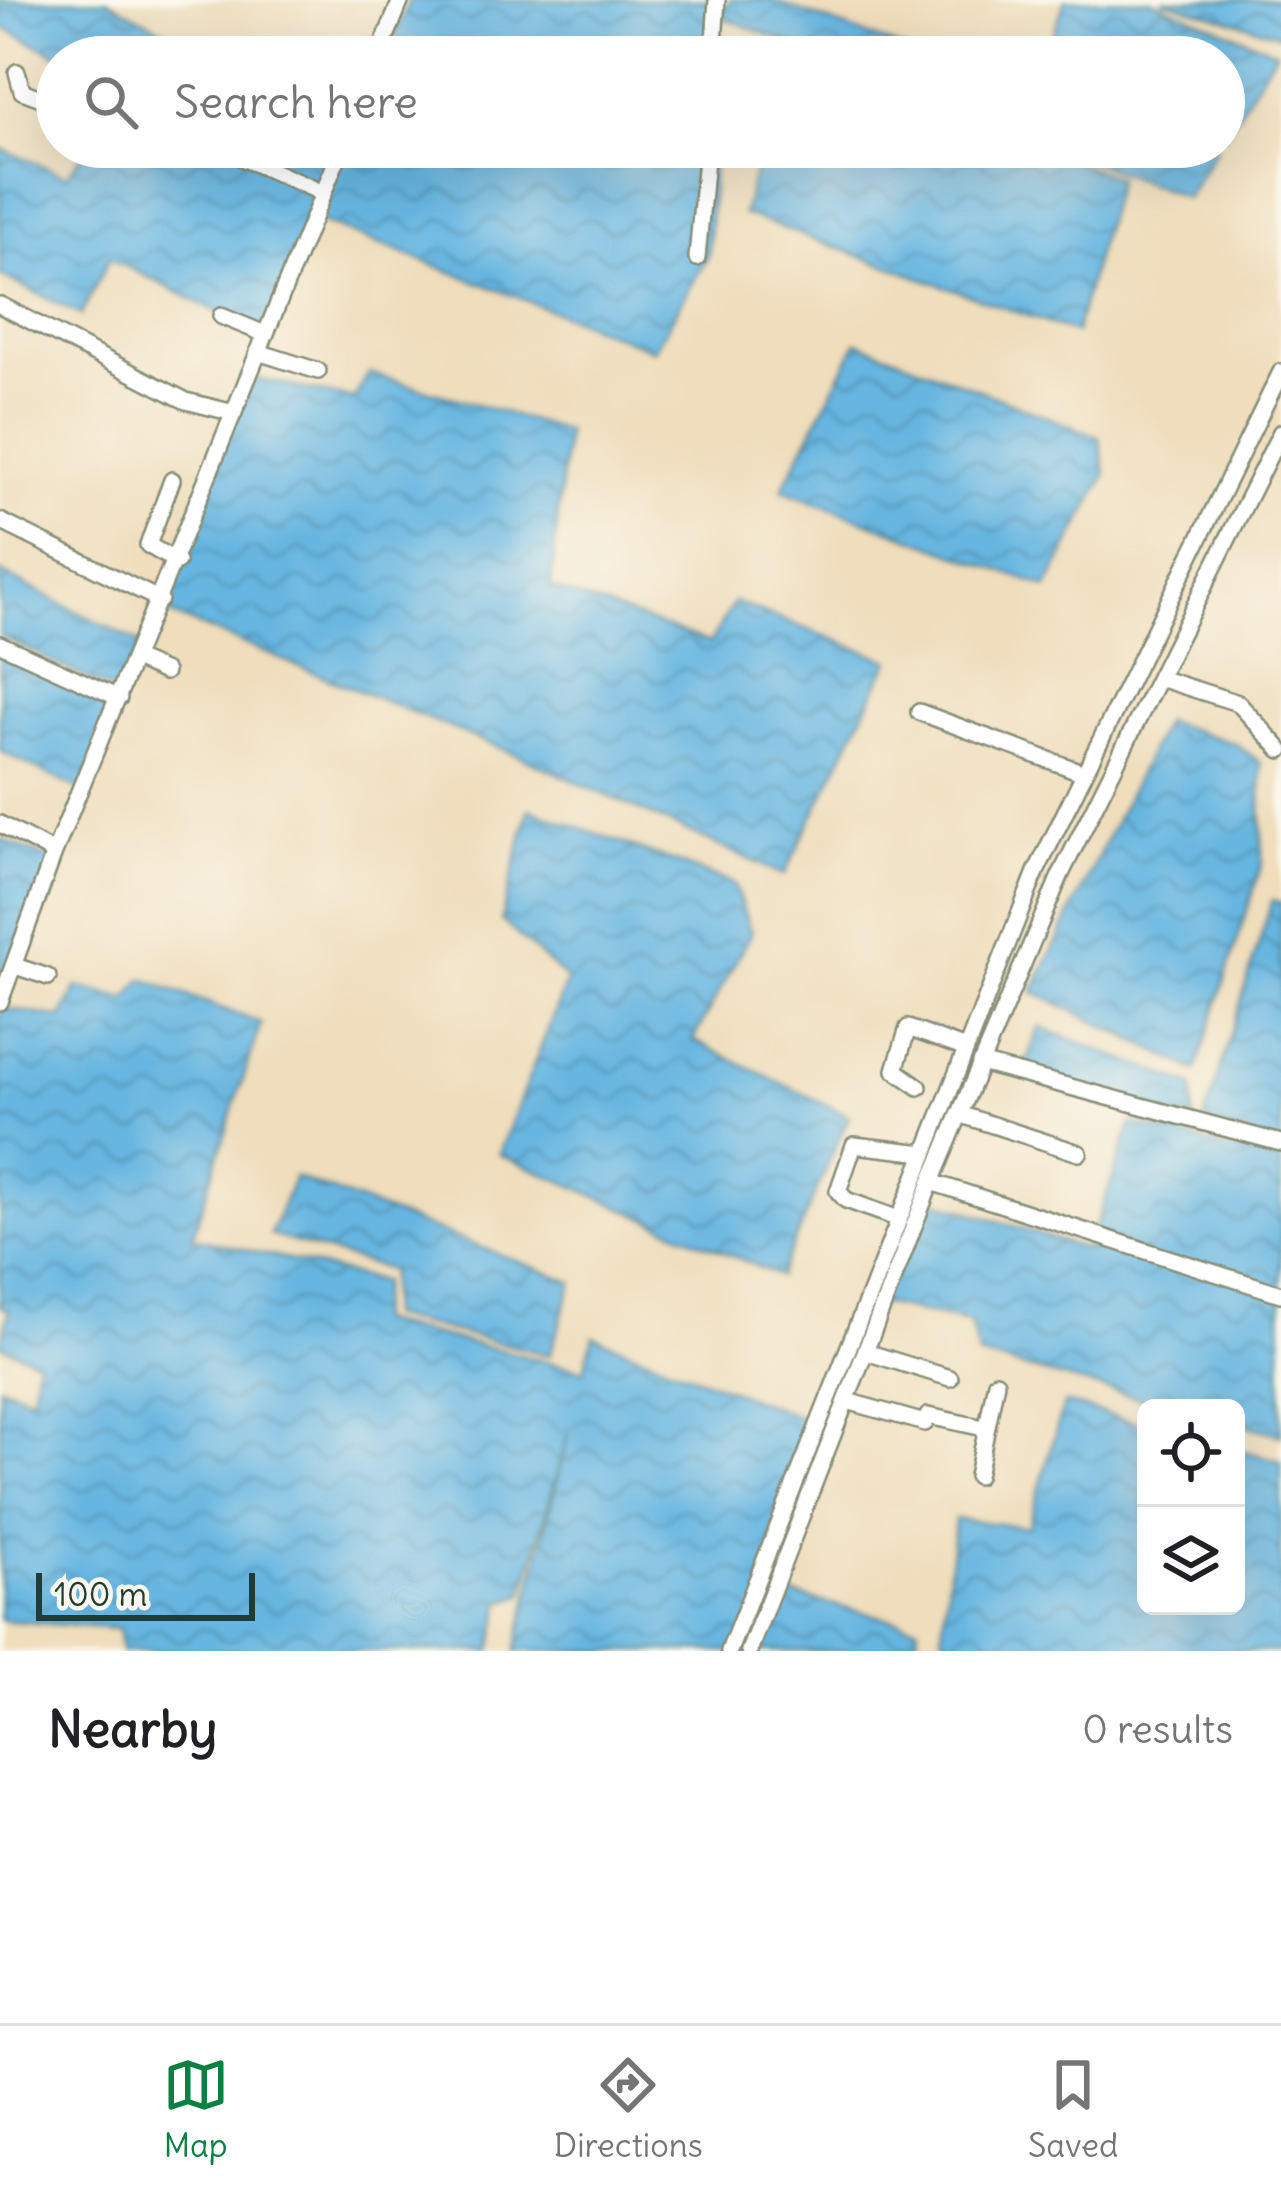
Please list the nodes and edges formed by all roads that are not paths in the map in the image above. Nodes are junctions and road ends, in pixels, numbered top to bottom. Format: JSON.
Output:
{"nodes":[{"id":1,"x":401,"y":0,"type":"edge"},
{"id":2,"x":717,"y":0,"type":"edge"},
{"id":3,"x":386,"y":36,"type":"edge"},
{"id":4,"x":714,"y":36,"type":"edge"},
{"id":5,"x":17,"y":72,"type":"dead end"},
{"id":6,"x":36,"y":96,"type":"edge"},
{"id":7,"x":265,"y":168,"type":"edge"},
{"id":8,"x":333,"y":168,"type":"edge"},
{"id":9,"x":705,"y":168,"type":"edge"},
{"id":10,"x":323,"y":193,"type":"junction"},
{"id":11,"x":698,"y":258,"type":"dead end"},
{"id":12,"x":0,"y":305,"type":"edge"},
{"id":13,"x":221,"y":316,"type":"dead end"},
{"id":14,"x":265,"y":334,"type":"junction"},
{"id":15,"x":258,"y":352,"type":"junction"},
{"id":16,"x":318,"y":371,"type":"dead end"},
{"id":17,"x":1281,"y":372,"type":"edge"},
{"id":18,"x":234,"y":413,"type":"junction"},
{"id":19,"x":1281,"y":432,"type":"edge"},
{"id":20,"x":172,"y":480,"type":"dead end"},
{"id":21,"x":0,"y":521,"type":"edge"},
{"id":22,"x":177,"y":562,"type":"junction"},
{"id":23,"x":160,"y":600,"type":"junction"},
{"id":24,"x":0,"y":644,"type":"edge"},
{"id":25,"x":135,"y":659,"type":"junction"},
{"id":26,"x":165,"y":672,"type":"dead end"},
{"id":27,"x":1160,"y":678,"type":"junction"},
{"id":28,"x":119,"y":698,"type":"junction"},
{"id":29,"x":919,"y":712,"type":"dead end"},
{"id":30,"x":1281,"y":750,"type":"edge"},
{"id":31,"x":1084,"y":773,"type":"junction"},
{"id":32,"x":0,"y":824,"type":"edge"},
{"id":33,"x":54,"y":853,"type":"junction"},
{"id":34,"x":15,"y":966,"type":"junction"},
{"id":35,"x":47,"y":977,"type":"dead end"},
{"id":36,"x":0,"y":1002,"type":"edge"},
{"id":37,"x":966,"y":1049,"type":"junction"},
{"id":38,"x":980,"y":1063,"type":"junction"},
{"id":39,"x":919,"y":1087,"type":"dead end"},
{"id":40,"x":959,"y":1114,"type":"junction"},
{"id":41,"x":1281,"y":1143,"type":"edge"},
{"id":42,"x":925,"y":1154,"type":"junction"},
{"id":43,"x":1079,"y":1154,"type":"dead end"},
{"id":44,"x":932,"y":1182,"type":"junction"},
{"id":45,"x":899,"y":1219,"type":"junction"},
{"id":46,"x":1281,"y":1294,"type":"edge"},
{"id":47,"x":866,"y":1352,"type":"junction"},
{"id":48,"x":950,"y":1378,"type":"dead end"},
{"id":49,"x":995,"y":1382,"type":"dead end"},
{"id":50,"x":847,"y":1401,"type":"junction"},
{"id":51,"x":984,"y":1428,"type":"junction"},
{"id":52,"x":977,"y":1476,"type":"dead end"},
{"id":53,"x":729,"y":1651,"type":"edge"},
{"id":54,"x":749,"y":1651,"type":"edge"}],
"edges":[{"from":1,"to":3,"type":"street"},
{"from":2,"to":4,"type":"street"},
{"from":5,"to":6,"type":"street"},
{"from":7,"to":10,"type":"street"},
{"from":8,"to":10,"type":"street"},
{"from":9,"to":11,"type":"street"},
{"from":10,"to":14,"type":"street"},
{"from":12,"to":18,"type":"street"},
{"from":13,"to":14,"type":"street"},
{"from":14,"to":15,"type":"street"},
{"from":15,"to":16,"type":"street"},
{"from":15,"to":18,"type":"street"},
{"from":17,"to":31,"type":"street"},
{"from":18,"to":22,"type":"street"},
{"from":19,"to":27,"type":"street"},
{"from":20,"to":22,"type":"street"},
{"from":21,"to":23,"type":"street"},
{"from":22,"to":23,"type":"street"},
{"from":23,"to":25,"type":"street"},
{"from":24,"to":28,"type":"street"},
{"from":25,"to":26,"type":"street"},
{"from":25,"to":28,"type":"street"},
{"from":27,"to":30,"type":"street"},
{"from":27,"to":38,"type":"street"},
{"from":28,"to":33,"type":"street"},
{"from":29,"to":31,"type":"street"},
{"from":31,"to":37,"type":"street"},
{"from":32,"to":33,"type":"street"},
{"from":33,"to":34,"type":"street"},
{"from":34,"to":35,"type":"street"},
{"from":34,"to":36,"type":"street"},
{"from":37,"to":39,"type":"street"},
{"from":37,"to":42,"type":"street"},
{"from":38,"to":40,"type":"street"},
{"from":38,"to":41,"type":"street"},
{"from":40,"to":43,"type":"street"},
{"from":40,"to":44,"type":"street"},
{"from":42,"to":45,"type":"street"},
{"from":42,"to":45,"type":"street"},
{"from":44,"to":46,"type":"street"},
{"from":44,"to":47,"type":"street"},
{"from":45,"to":53,"type":"street"},
{"from":47,"to":48,"type":"street"},
{"from":47,"to":50,"type":"street"},
{"from":49,"to":51,"type":"street"},
{"from":50,"to":51,"type":"street"},
{"from":50,"to":54,"type":"street"},
{"from":51,"to":52,"type":"street"}]}
